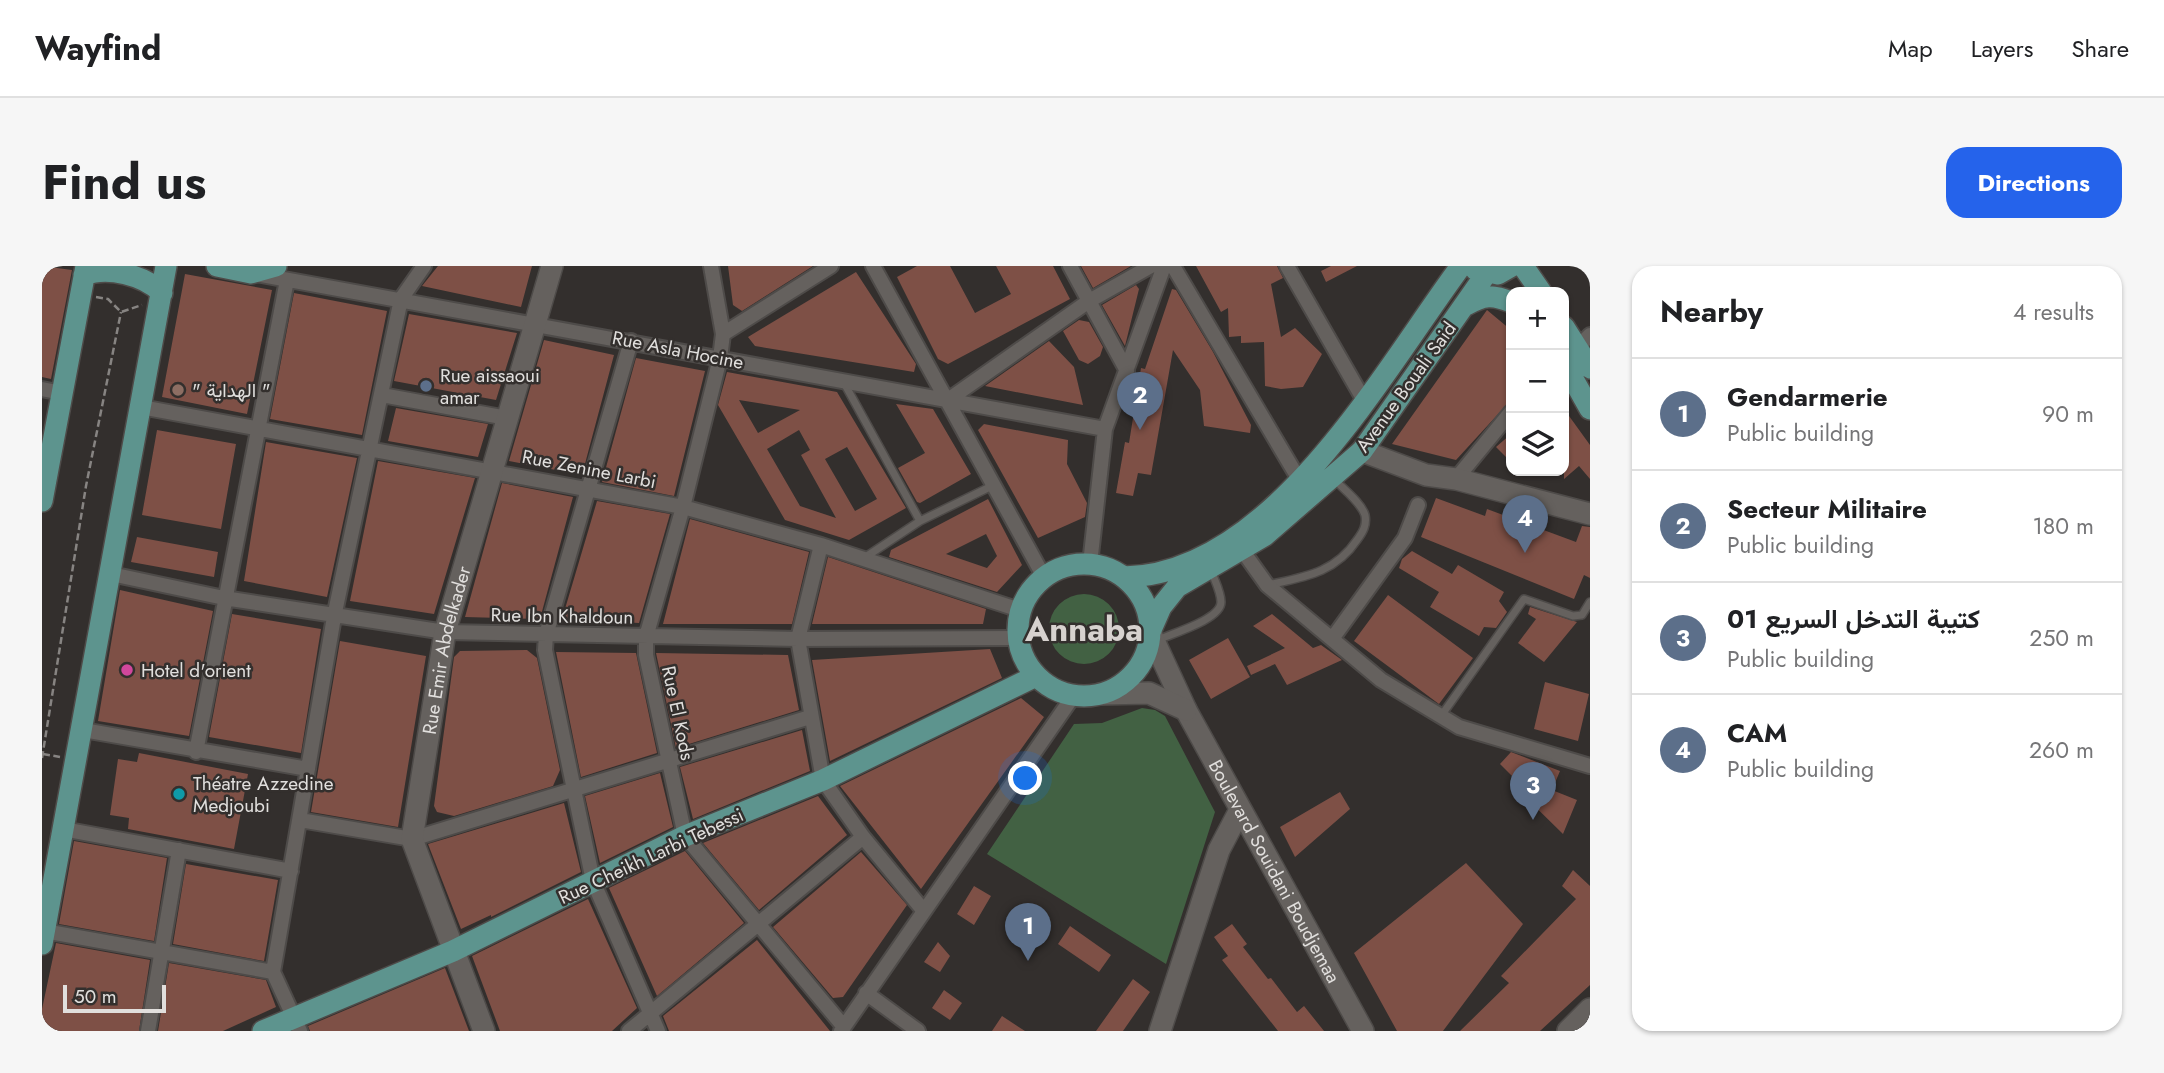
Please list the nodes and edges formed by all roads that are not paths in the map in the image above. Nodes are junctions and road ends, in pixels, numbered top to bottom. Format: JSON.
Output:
{"nodes":[{"id":1,"x":166,"y":266,"type":"edge"},
{"id":2,"x":217,"y":266,"type":"edge"},
{"id":3,"x":424,"y":266,"type":"edge"},
{"id":4,"x":552,"y":266,"type":"edge"},
{"id":5,"x":711,"y":266,"type":"edge"},
{"id":6,"x":831,"y":266,"type":"edge"},
{"id":7,"x":873,"y":266,"type":"edge"},
{"id":8,"x":1070,"y":266,"type":"edge"},
{"id":9,"x":1151,"y":266,"type":"edge"},
{"id":10,"x":1164,"y":266,"type":"edge"},
{"id":11,"x":1173,"y":266,"type":"edge"},
{"id":12,"x":1287,"y":266,"type":"edge"},
{"id":13,"x":1461,"y":266,"type":"edge"},
{"id":14,"x":1523,"y":266,"type":"edge"},
{"id":15,"x":1492,"y":270,"type":"edge"},
{"id":16,"x":281,"y":273,"type":"edge"},
{"id":17,"x":83,"y":278,"type":"edge"},
{"id":18,"x":1507,"y":287,"type":"edge"},
{"id":19,"x":1538,"y":287,"type":"edge"},
{"id":20,"x":401,"y":299,"type":"junction"},
{"id":21,"x":1506,"y":300,"type":"edge"},
{"id":22,"x":160,"y":301,"type":"junction"},
{"id":23,"x":1089,"y":301,"type":"junction"},
{"id":24,"x":1464,"y":306,"type":"junction"},
{"id":25,"x":535,"y":323,"type":"junction"},
{"id":26,"x":723,"y":334,"type":"junction"},
{"id":27,"x":631,"y":341,"type":"junction"},
{"id":28,"x":1577,"y":349,"type":"edge"},
{"id":29,"x":1407,"y":352,"type":"dead end"},
{"id":30,"x":720,"y":358,"type":"junction"},
{"id":31,"x":1590,"y":368,"type":"edge"},
{"id":32,"x":1127,"y":371,"type":"junction"},
{"id":33,"x":842,"y":381,"type":"junction"},
{"id":34,"x":52,"y":391,"type":"edge"},
{"id":35,"x":382,"y":395,"type":"junction"},
{"id":36,"x":948,"y":400,"type":"junction"},
{"id":37,"x":141,"y":407,"type":"junction"},
{"id":38,"x":1366,"y":408,"type":"junction"},
{"id":39,"x":1590,"y":409,"type":"edge"},
{"id":40,"x":1510,"y":413,"type":"edge"},
{"id":41,"x":508,"y":418,"type":"junction"},
{"id":42,"x":257,"y":429,"type":"junction"},
{"id":43,"x":1105,"y":429,"type":"junction"},
{"id":44,"x":370,"y":450,"type":"junction"},
{"id":45,"x":1362,"y":451,"type":"junction"},
{"id":46,"x":492,"y":471,"type":"junction"},
{"id":47,"x":1456,"y":479,"type":"junction"},
{"id":48,"x":1316,"y":482,"type":"junction"},
{"id":49,"x":994,"y":484,"type":"junction"},
{"id":50,"x":590,"y":488,"type":"junction"},
{"id":51,"x":43,"y":492,"type":"edge"},
{"id":52,"x":1418,"y":505,"type":"dead end"},
{"id":53,"x":683,"y":507,"type":"junction"},
{"id":54,"x":1590,"y":514,"type":"edge"},
{"id":55,"x":920,"y":521,"type":"junction"},
{"id":56,"x":821,"y":545,"type":"junction"},
{"id":57,"x":1242,"y":550,"type":"junction"},
{"id":58,"x":863,"y":558,"type":"junction"},
{"id":59,"x":1090,"y":564,"type":"junction"},
{"id":60,"x":1211,"y":569,"type":"junction"},
{"id":61,"x":111,"y":574,"type":"junction"},
{"id":62,"x":1044,"y":577,"type":"junction"},
{"id":63,"x":1124,"y":577,"type":"junction"},
{"id":64,"x":1267,"y":585,"type":"junction"},
{"id":65,"x":224,"y":598,"type":"junction"},
{"id":66,"x":1590,"y":602,"type":"edge"},
{"id":67,"x":1020,"y":610,"type":"junction"},
{"id":68,"x":334,"y":617,"type":"junction"},
{"id":69,"x":445,"y":632,"type":"junction"},
{"id":70,"x":546,"y":635,"type":"junction"},
{"id":71,"x":1152,"y":636,"type":"junction"},
{"id":72,"x":646,"y":637,"type":"junction"},
{"id":73,"x":1018,"y":638,"type":"junction"},
{"id":74,"x":798,"y":639,"type":"junction"},
{"id":75,"x":1332,"y":639,"type":"junction"},
{"id":76,"x":1036,"y":676,"type":"junction"},
{"id":77,"x":1101,"y":694,"type":"junction"},
{"id":78,"x":1073,"y":695,"type":"junction"},
{"id":79,"x":1186,"y":710,"type":"junction"},
{"id":80,"x":1441,"y":716,"type":"junction"},
{"id":81,"x":810,"y":717,"type":"junction"},
{"id":82,"x":83,"y":730,"type":"junction"},
{"id":83,"x":196,"y":752,"type":"junction"},
{"id":84,"x":668,"y":762,"type":"junction"},
{"id":85,"x":1590,"y":766,"type":"edge"},
{"id":86,"x":308,"y":769,"type":"junction"},
{"id":87,"x":823,"y":780,"type":"junction"},
{"id":88,"x":572,"y":790,"type":"junction"},
{"id":89,"x":1240,"y":810,"type":"junction"},
{"id":90,"x":300,"y":820,"type":"junction"},
{"id":91,"x":63,"y":829,"type":"junction"},
{"id":92,"x":685,"y":836,"type":"junction"},
{"id":93,"x":863,"y":837,"type":"junction"},
{"id":94,"x":412,"y":839,"type":"junction"},
{"id":95,"x":179,"y":850,"type":"junction"},
{"id":96,"x":291,"y":871,"type":"junction"},
{"id":97,"x":593,"y":881,"type":"junction"},
{"id":98,"x":923,"y":910,"type":"junction"},
{"id":99,"x":758,"y":925,"type":"junction"},
{"id":100,"x":43,"y":938,"type":"edge"},
{"id":101,"x":453,"y":951,"type":"junction"},
{"id":102,"x":160,"y":952,"type":"junction"},
{"id":103,"x":274,"y":972,"type":"junction"},
{"id":104,"x":866,"y":993,"type":"junction"},
{"id":105,"x":1590,"y":1009,"type":"edge"},
{"id":106,"x":650,"y":1012,"type":"junction"},
{"id":107,"x":297,"y":1024,"type":"edge"},
{"id":108,"x":843,"y":1029,"type":"edge"},
{"id":109,"x":148,"y":1031,"type":"edge"},
{"id":110,"x":263,"y":1031,"type":"edge"},
{"id":111,"x":484,"y":1031,"type":"edge"},
{"id":112,"x":629,"y":1031,"type":"edge"},
{"id":113,"x":658,"y":1031,"type":"edge"},
{"id":114,"x":918,"y":1031,"type":"edge"},
{"id":115,"x":1160,"y":1031,"type":"edge"},
{"id":116,"x":1363,"y":1031,"type":"edge"},
{"id":117,"x":1568,"y":1031,"type":"edge"}],
"edges":[{"from":1,"to":22,"type":"main road"},
{"from":2,"to":16,"type":"main road","name":"Rue Asla Hocine"},
{"from":3,"to":20,"type":"street"},
{"from":4,"to":25,"type":"main road","name":"Rue Emir Abdelkader"},
{"from":5,"to":26,"type":"street","name":"Rue El Kods"},
{"from":6,"to":26,"type":"street"},
{"from":7,"to":36,"type":"street"},
{"from":8,"to":23,"type":"street"},
{"from":9,"to":23,"type":"street"},
{"from":10,"to":32,"type":"street"},
{"from":11,"to":48,"type":"street"},
{"from":12,"to":38,"type":"street"},
{"from":13,"to":38,"type":"main road","name":"Avenue Bouali Said"},
{"from":14,"to":19,"type":"main road"},
{"from":15,"to":18,"type":"main road"},
{"from":15,"to":24,"type":"main road","name":"Avenue Bouali Said"},
{"from":16,"to":20,"type":"street","name":"Rue Asla Hocine"},
{"from":16,"to":42,"type":"street"},
{"from":17,"to":22,"type":"main road"},
{"from":17,"to":34,"type":"main road"},
{"from":20,"to":25,"type":"street","name":"Rue Asla Hocine"},
{"from":20,"to":35,"type":"street"},
{"from":21,"to":24,"type":"main road"},
{"from":22,"to":37,"type":"main road"},
{"from":23,"to":32,"type":"street"},
{"from":23,"to":36,"type":"street"},
{"from":24,"to":45,"type":"main road","name":"Avenue Bouali Said"},
{"from":25,"to":27,"type":"street","name":"Rue Asla Hocine"},
{"from":25,"to":41,"type":"main road","name":"Rue Emir Abdelkader"},
{"from":26,"to":30,"type":"street","name":"Rue El Kods"},
{"from":27,"to":30,"type":"street","name":"Rue Asla Hocine"},
{"from":27,"to":50,"type":"street"},
{"from":28,"to":31,"type":"main road"},
{"from":28,"to":39,"type":"main road"},
{"from":29,"to":38,"type":"main road","name":"Avenue Bouali Said"},
{"from":30,"to":33,"type":"street","name":"Rue Asla Hocine"},
{"from":30,"to":53,"type":"street","name":"Rue El Kods"},
{"from":32,"to":43,"type":"street"},
{"from":33,"to":36,"type":"street","name":"Rue Asla Hocine"},
{"from":33,"to":55,"type":"lane"},
{"from":34,"to":51,"type":"main road"},
{"from":35,"to":41,"type":"street"},
{"from":35,"to":44,"type":"street"},
{"from":36,"to":43,"type":"street","name":"Rue Asla Hocine"},
{"from":36,"to":49,"type":"street"},
{"from":37,"to":42,"type":"street","name":"Rue Zenine Larbi"},
{"from":37,"to":61,"type":"main road"},
{"from":38,"to":48,"type":"main road","name":"Avenue Bouali Said"},
{"from":40,"to":47,"type":"street"},
{"from":41,"to":46,"type":"main road","name":"Rue Emir Abdelkader"},
{"from":42,"to":44,"type":"street","name":"Rue Zenine Larbi"},
{"from":42,"to":65,"type":"street"},
{"from":43,"to":59,"type":"street"},
{"from":44,"to":46,"type":"street","name":"Rue Zenine Larbi"},
{"from":44,"to":68,"type":"street"},
{"from":45,"to":47,"type":"main road"},
{"from":45,"to":48,"type":"main road","name":"Avenue Bouali Said"},
{"from":46,"to":50,"type":"street","name":"Rue Zenine Larbi"},
{"from":46,"to":69,"type":"main road","name":"Rue Emir Abdelkader"},
{"from":47,"to":54,"type":"main road"},
{"from":48,"to":57,"type":"main road","name":"Avenue Bouali Said"},
{"from":48,"to":63,"type":"main road","name":"Avenue Bouali Said"},
{"from":48,"to":64,"type":"lane"},
{"from":49,"to":55,"type":"lane"},
{"from":49,"to":62,"type":"street"},
{"from":50,"to":53,"type":"street","name":"Rue Zenine Larbi"},
{"from":50,"to":70,"type":"street"},
{"from":52,"to":75,"type":"street"},
{"from":53,"to":56,"type":"street","name":"Rue Zenine Larbi"},
{"from":53,"to":72,"type":"street","name":"Rue El Kods"},
{"from":55,"to":58,"type":"lane"},
{"from":56,"to":58,"type":"street","name":"Rue Zenine Larbi"},
{"from":56,"to":74,"type":"street"},
{"from":57,"to":60,"type":"main road","name":"Avenue Bouali Said"},
{"from":57,"to":64,"type":"street"},
{"from":58,"to":67,"type":"street","name":"Rue Zenine Larbi"},
{"from":59,"to":62,"type":"main road"},
{"from":59,"to":63,"type":"main road"},
{"from":60,"to":71,"type":"main road","name":"Avenue Bouali Said"},
{"from":60,"to":71,"type":"lane"},
{"from":61,"to":65,"type":"street","name":"Rue Ibn Khaldoun"},
{"from":61,"to":82,"type":"main road"},
{"from":62,"to":67,"type":"main road"},
{"from":63,"to":71,"type":"main road"},
{"from":64,"to":75,"type":"street"},
{"from":65,"to":68,"type":"street","name":"Rue Ibn Khaldoun"},
{"from":65,"to":83,"type":"street"},
{"from":66,"to":80,"type":"lane"},
{"from":67,"to":73,"type":"main road"},
{"from":68,"to":69,"type":"street","name":"Rue Ibn Khaldoun"},
{"from":68,"to":86,"type":"street"},
{"from":69,"to":70,"type":"street","name":"Rue Ibn Khaldoun"},
{"from":69,"to":94,"type":"main road","name":"Rue Emir Abdelkader"},
{"from":70,"to":72,"type":"street","name":"Rue Ibn Khaldoun"},
{"from":70,"to":88,"type":"street"},
{"from":71,"to":77,"type":"main road"},
{"from":71,"to":79,"type":"main road","name":"Boulevard Souidani Boudjemaa"},
{"from":72,"to":74,"type":"street","name":"Rue Ibn Khaldoun"},
{"from":72,"to":84,"type":"street","name":"Rue El Kods"},
{"from":73,"to":74,"type":"street","name":"Rue Ibn Khaldoun"},
{"from":73,"to":76,"type":"main road"},
{"from":74,"to":81,"type":"street"},
{"from":75,"to":80,"type":"street"},
{"from":76,"to":78,"type":"main road"},
{"from":76,"to":87,"type":"main road","name":"Rue Cheikh Larbi Tebessi"},
{"from":77,"to":78,"type":"main road"},
{"from":77,"to":79,"type":"main road"},
{"from":78,"to":98,"type":"street"},
{"from":79,"to":89,"type":"main road","name":"Boulevard Souidani Boudjemaa"},
{"from":80,"to":85,"type":"street"},
{"from":81,"to":84,"type":"street"},
{"from":81,"to":87,"type":"street"},
{"from":82,"to":83,"type":"street"},
{"from":82,"to":91,"type":"main road"},
{"from":83,"to":86,"type":"street"},
{"from":84,"to":88,"type":"street"},
{"from":84,"to":92,"type":"street","name":"Rue El Kods"},
{"from":86,"to":90,"type":"street"},
{"from":87,"to":92,"type":"main road","name":"Rue Cheikh Larbi Tebessi"},
{"from":87,"to":93,"type":"street"},
{"from":88,"to":94,"type":"street"},
{"from":88,"to":97,"type":"street"},
{"from":89,"to":115,"type":"main road"},
{"from":89,"to":116,"type":"main road","name":"Boulevard Souidani Boudjemaa"},
{"from":90,"to":94,"type":"street"},
{"from":90,"to":96,"type":"street"},
{"from":91,"to":95,"type":"street"},
{"from":91,"to":100,"type":"main road"},
{"from":92,"to":97,"type":"main road","name":"Rue Cheikh Larbi Tebessi"},
{"from":92,"to":99,"type":"street","name":"Rue El Kods"},
{"from":93,"to":98,"type":"street"},
{"from":93,"to":99,"type":"street"},
{"from":94,"to":101,"type":"main road","name":"Rue Emir Abdelkader"},
{"from":95,"to":96,"type":"street"},
{"from":95,"to":102,"type":"street"},
{"from":96,"to":103,"type":"street"},
{"from":97,"to":101,"type":"main road","name":"Rue Cheikh Larbi Tebessi"},
{"from":97,"to":106,"type":"street"},
{"from":98,"to":104,"type":"street"},
{"from":99,"to":106,"type":"street"},
{"from":99,"to":108,"type":"street","name":"Rue El Kods"},
{"from":100,"to":102,"type":"street"},
{"from":101,"to":107,"type":"main road","name":"Rue Cheikh Larbi Tebessi"},
{"from":101,"to":111,"type":"main road","name":"Rue Emir Abdelkader"},
{"from":102,"to":103,"type":"street"},
{"from":102,"to":109,"type":"street"},
{"from":103,"to":107,"type":"street"},
{"from":104,"to":108,"type":"street"},
{"from":104,"to":114,"type":"street"},
{"from":105,"to":117,"type":"main road"},
{"from":106,"to":112,"type":"street"},
{"from":106,"to":113,"type":"street"},
{"from":107,"to":110,"type":"main road","name":"Rue Cheikh Larbi Tebessi"}]}
